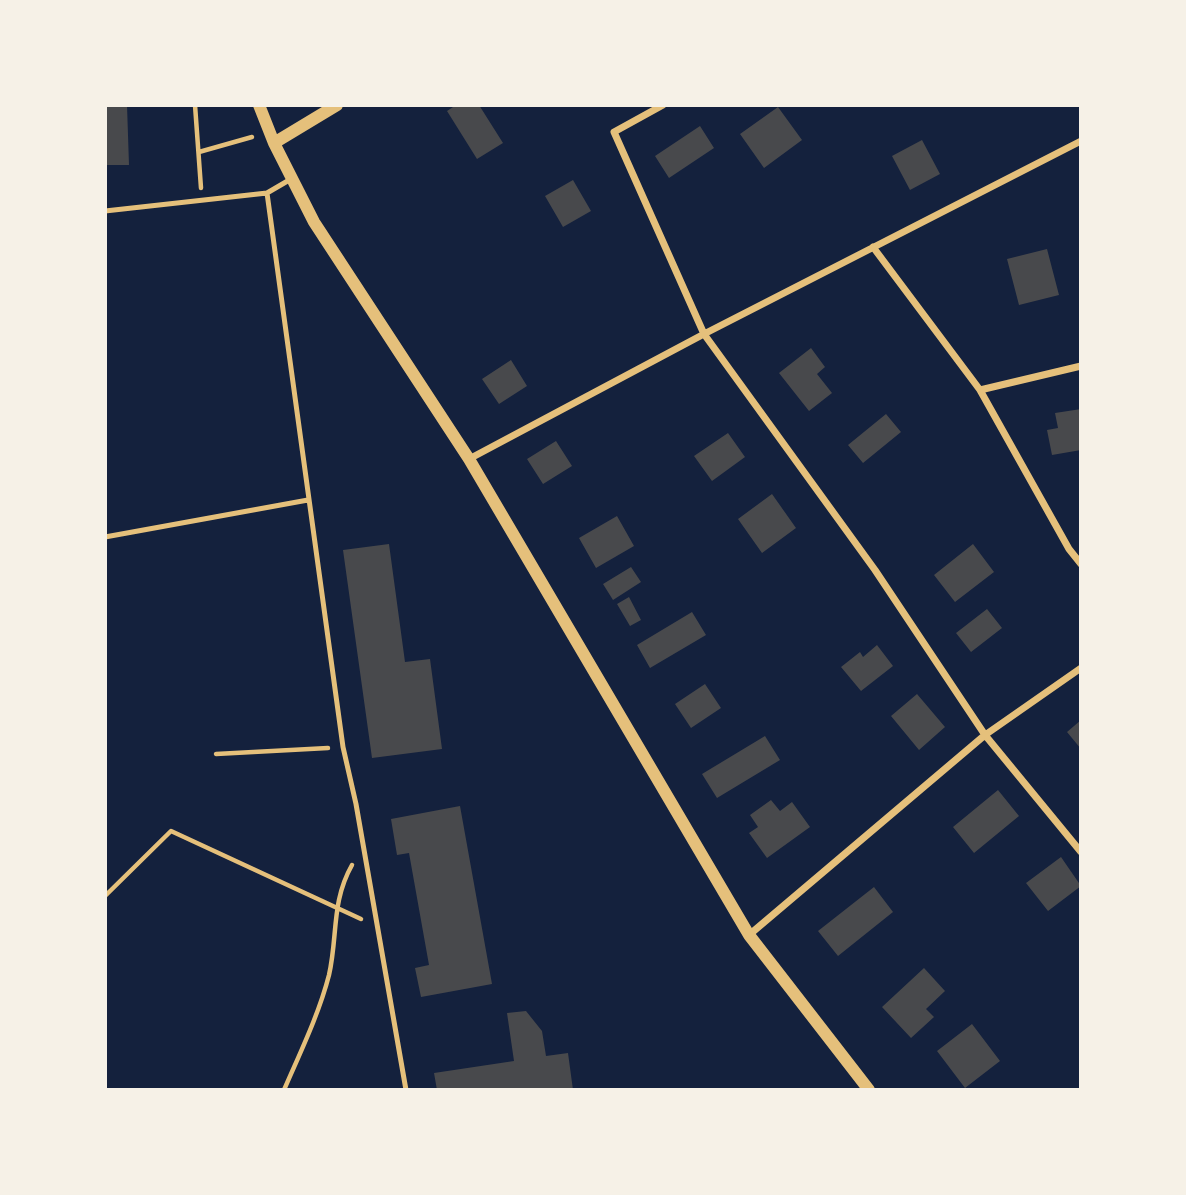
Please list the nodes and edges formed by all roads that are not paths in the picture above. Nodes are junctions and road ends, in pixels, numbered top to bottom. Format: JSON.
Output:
{"nodes":[{"id":1,"x":259,"y":105,"type":"edge"},
{"id":2,"x":337,"y":105,"type":"edge"},
{"id":3,"x":663,"y":105,"type":"edge"},
{"id":4,"x":1081,"y":141,"type":"edge"},
{"id":5,"x":274,"y":143,"type":"junction"},
{"id":6,"x":291,"y":178,"type":"junction"},
{"id":7,"x":267,"y":193,"type":"junction"},
{"id":8,"x":105,"y":211,"type":"edge"},
{"id":9,"x":873,"y":247,"type":"junction"},
{"id":10,"x":704,"y":334,"type":"junction"},
{"id":11,"x":1081,"y":366,"type":"edge"},
{"id":12,"x":980,"y":390,"type":"junction"},
{"id":13,"x":469,"y":459,"type":"junction"},
{"id":14,"x":308,"y":500,"type":"junction"},
{"id":15,"x":105,"y":537,"type":"edge"},
{"id":16,"x":1081,"y":564,"type":"edge"},
{"id":17,"x":1081,"y":667,"type":"edge"},
{"id":18,"x":985,"y":735,"type":"junction"},
{"id":19,"x":1081,"y":852,"type":"edge"},
{"id":20,"x":749,"y":935,"type":"junction"},
{"id":21,"x":406,"y":1090,"type":"edge"},
{"id":22,"x":869,"y":1090,"type":"edge"}],
"edges":[{"from":1,"to":5,"type":"street"},
{"from":2,"to":5,"type":"street"},
{"from":3,"to":10,"type":"street"},
{"from":4,"to":9,"type":"street"},
{"from":5,"to":6,"type":"street"},
{"from":6,"to":7,"type":"lane"},
{"from":6,"to":13,"type":"street"},
{"from":7,"to":8,"type":"lane"},
{"from":7,"to":14,"type":"lane"},
{"from":9,"to":10,"type":"street"},
{"from":9,"to":12,"type":"street"},
{"from":10,"to":13,"type":"street"},
{"from":10,"to":18,"type":"street"},
{"from":11,"to":12,"type":"street"},
{"from":12,"to":16,"type":"street"},
{"from":13,"to":20,"type":"street"},
{"from":14,"to":15,"type":"lane"},
{"from":14,"to":21,"type":"lane"},
{"from":17,"to":18,"type":"street"},
{"from":18,"to":19,"type":"street"},
{"from":18,"to":20,"type":"street"},
{"from":20,"to":22,"type":"street"}]}
